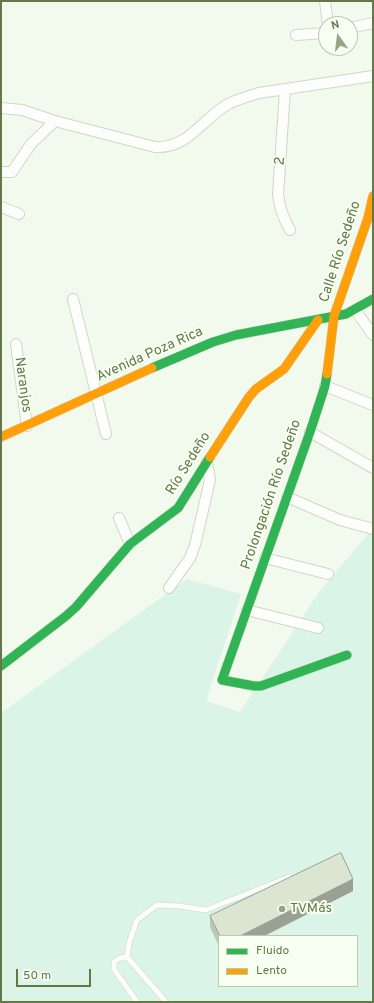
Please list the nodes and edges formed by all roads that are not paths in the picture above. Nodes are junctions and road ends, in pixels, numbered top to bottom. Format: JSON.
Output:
{"nodes":[{"id":1,"x":325,"y":1,"type":"edge"},
{"id":2,"x":327,"y":16,"type":"edge"},
{"id":3,"x":373,"y":23,"type":"edge"},
{"id":4,"x":358,"y":26,"type":"edge"},
{"id":5,"x":318,"y":33,"type":"edge"},
{"id":6,"x":296,"y":34,"type":"dead end"},
{"id":7,"x":373,"y":76,"type":"edge"},
{"id":8,"x":285,"y":90,"type":"junction"},
{"id":9,"x":1,"y":108,"type":"edge"},
{"id":10,"x":56,"y":121,"type":"junction"},
{"id":11,"x":1,"y":172,"type":"edge"},
{"id":12,"x":373,"y":196,"type":"edge"},
{"id":13,"x":1,"y":207,"type":"edge"},
{"id":14,"x":19,"y":214,"type":"dead end"},
{"id":15,"x":290,"y":230,"type":"dead end"},
{"id":16,"x":73,"y":299,"type":"dead end"},
{"id":17,"x":373,"y":299,"type":"edge"},
{"id":18,"x":355,"y":310,"type":"junction"},
{"id":19,"x":334,"y":316,"type":"junction"},
{"id":20,"x":318,"y":320,"type":"junction"},
{"id":21,"x":373,"y":334,"type":"edge"},
{"id":22,"x":16,"y":344,"type":"dead end"},
{"id":23,"x":325,"y":386,"type":"junction"},
{"id":24,"x":96,"y":395,"type":"junction"},
{"id":25,"x":373,"y":405,"type":"edge"},
{"id":26,"x":27,"y":426,"type":"junction"},
{"id":27,"x":310,"y":432,"type":"junction"},
{"id":28,"x":106,"y":434,"type":"dead end"},
{"id":29,"x":1,"y":437,"type":"edge"},
{"id":30,"x":207,"y":462,"type":"junction"},
{"id":31,"x":373,"y":468,"type":"edge"},
{"id":32,"x":287,"y":497,"type":"junction"},
{"id":33,"x":119,"y":518,"type":"dead end"},
{"id":34,"x":373,"y":529,"type":"edge"},
{"id":35,"x":130,"y":544,"type":"junction"},
{"id":36,"x":265,"y":558,"type":"junction"},
{"id":37,"x":328,"y":574,"type":"dead end"},
{"id":38,"x":169,"y":588,"type":"dead end"},
{"id":39,"x":247,"y":610,"type":"junction"},
{"id":40,"x":318,"y":628,"type":"dead end"},
{"id":41,"x":347,"y":655,"type":"dead end"},
{"id":42,"x":1,"y":666,"type":"edge"},
{"id":43,"x":289,"y":877,"type":"edge"},
{"id":44,"x":127,"y":957,"type":"junction"},
{"id":45,"x":137,"y":1002,"type":"edge"},
{"id":46,"x":166,"y":1002,"type":"edge"}],
"edges":[{"from":1,"to":2,"type":"street"},
{"from":3,"to":4,"type":"street"},
{"from":5,"to":6,"type":"street"},
{"from":7,"to":8,"type":"street"},
{"from":8,"to":10,"type":"street"},
{"from":8,"to":15,"type":"street","name":"2"},
{"from":9,"to":10,"type":"street"},
{"from":10,"to":11,"type":"street"},
{"from":12,"to":19,"type":"street","name":"Calle Río Sedeño"},
{"from":13,"to":14,"type":"street"},
{"from":16,"to":24,"type":"street"},
{"from":17,"to":18,"type":"street"},
{"from":18,"to":19,"type":"street"},
{"from":18,"to":21,"type":"street"},
{"from":19,"to":20,"type":"street"},
{"from":19,"to":23,"type":"street","name":"Prolongación Río Sedeño"},
{"from":20,"to":24,"type":"street","name":"Avenida Poza Rica"},
{"from":20,"to":30,"type":"street","name":"Río Sedeño"},
{"from":22,"to":26,"type":"street","name":"Naranjos"},
{"from":23,"to":25,"type":"street"},
{"from":23,"to":27,"type":"street","name":"Prolongación Río Sedeño"},
{"from":24,"to":26,"type":"street","name":"Avenida Poza Rica"},
{"from":24,"to":28,"type":"street"},
{"from":26,"to":29,"type":"street","name":"Avenida Poza Rica"},
{"from":27,"to":31,"type":"street"},
{"from":27,"to":32,"type":"street","name":"Prolongación Río Sedeño"},
{"from":30,"to":35,"type":"street","name":"Río Sedeño"},
{"from":30,"to":38,"type":"street"},
{"from":32,"to":34,"type":"street"},
{"from":32,"to":36,"type":"street","name":"Prolongación Río Sedeño"},
{"from":33,"to":35,"type":"street"},
{"from":35,"to":42,"type":"street","name":"Río Sedeño"},
{"from":36,"to":37,"type":"street"},
{"from":36,"to":39,"type":"street","name":"Prolongación Río Sedeño"},
{"from":39,"to":40,"type":"street"},
{"from":39,"to":41,"type":"street","name":"Prolongación Río Sedeño"},
{"from":43,"to":44,"type":"lane"},
{"from":44,"to":45,"type":"lane"},
{"from":44,"to":46,"type":"lane"}]}
